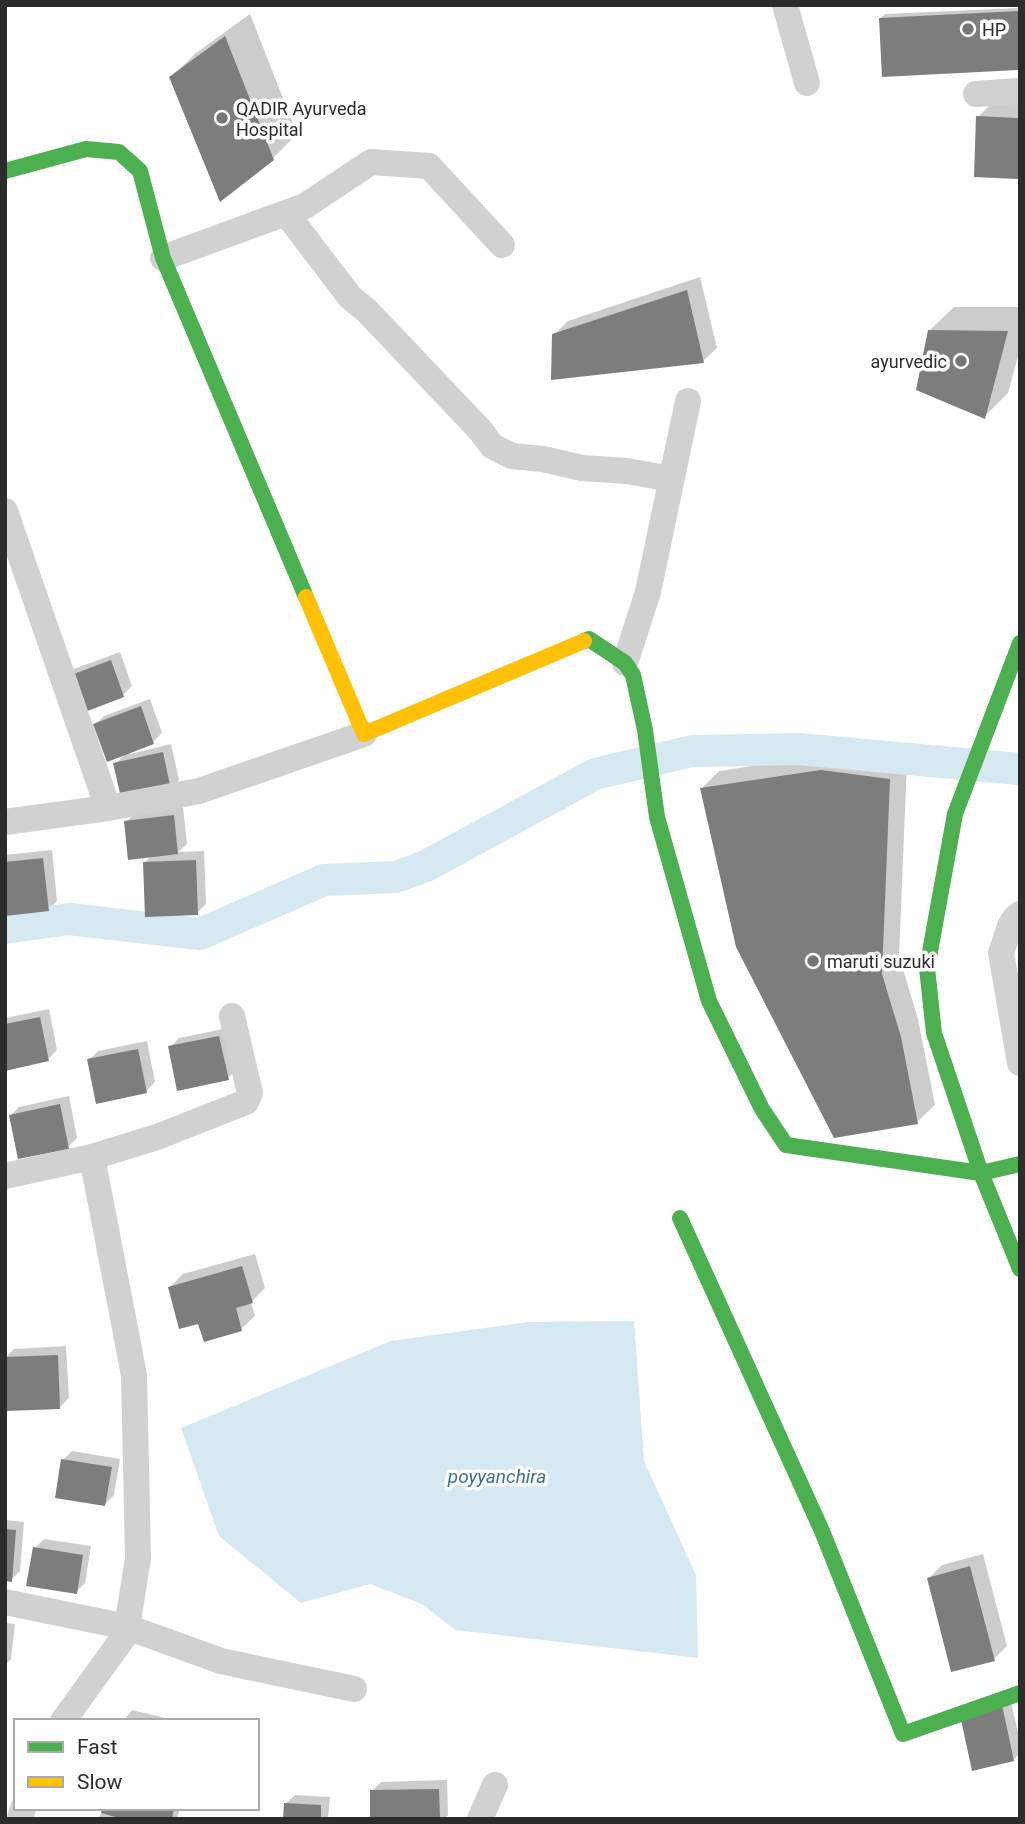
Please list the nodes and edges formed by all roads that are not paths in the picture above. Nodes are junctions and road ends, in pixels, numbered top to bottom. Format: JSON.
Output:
{"nodes":[{"id":1,"x":785,"y":5,"type":"edge"},
{"id":2,"x":807,"y":83,"type":"dead end"},
{"id":3,"x":1020,"y":91,"type":"edge"},
{"id":4,"x":976,"y":94,"type":"dead end"},
{"id":5,"x":5,"y":171,"type":"edge"},
{"id":6,"x":285,"y":213,"type":"junction"},
{"id":7,"x":502,"y":245,"type":"dead end"},
{"id":8,"x":163,"y":258,"type":"junction"},
{"id":9,"x":688,"y":401,"type":"dead end"},
{"id":10,"x":671,"y":479,"type":"junction"},
{"id":11,"x":5,"y":511,"type":"edge"},
{"id":12,"x":1020,"y":643,"type":"edge"},
{"id":13,"x":625,"y":663,"type":"junction"},
{"id":14,"x":364,"y":734,"type":"junction"},
{"id":15,"x":108,"y":808,"type":"junction"},
{"id":16,"x":5,"y":822,"type":"edge"},
{"id":17,"x":1020,"y":914,"type":"edge"},
{"id":18,"x":232,"y":1016,"type":"dead end"},
{"id":19,"x":1020,"y":1063,"type":"edge"},
{"id":20,"x":92,"y":1157,"type":"junction"},
{"id":21,"x":1020,"y":1164,"type":"edge"},
{"id":22,"x":981,"y":1173,"type":"junction"},
{"id":23,"x":5,"y":1176,"type":"edge"},
{"id":24,"x":680,"y":1218,"type":"dead end"},
{"id":25,"x":1020,"y":1269,"type":"edge"},
{"id":26,"x":5,"y":1602,"type":"edge"},
{"id":27,"x":127,"y":1627,"type":"junction"},
{"id":28,"x":354,"y":1689,"type":"dead end"},
{"id":29,"x":1020,"y":1693,"type":"edge"},
{"id":30,"x":64,"y":1719,"type":"edge"},
{"id":31,"x":495,"y":1785,"type":"dead end"},
{"id":32,"x":480,"y":1819,"type":"edge"}],
"edges":[{"from":1,"to":2,"type":"street"},
{"from":3,"to":4,"type":"street"},
{"from":5,"to":8,"type":"street"},
{"from":6,"to":7,"type":"street"},
{"from":6,"to":8,"type":"street"},
{"from":6,"to":10,"type":"street"},
{"from":8,"to":14,"type":"street"},
{"from":9,"to":10,"type":"street"},
{"from":10,"to":13,"type":"street"},
{"from":11,"to":15,"type":"street"},
{"from":12,"to":22,"type":"street"},
{"from":13,"to":14,"type":"street"},
{"from":13,"to":22,"type":"street"},
{"from":14,"to":15,"type":"street"},
{"from":15,"to":16,"type":"street"},
{"from":17,"to":19,"type":"street"},
{"from":18,"to":20,"type":"street"},
{"from":20,"to":23,"type":"street"},
{"from":20,"to":27,"type":"street"},
{"from":21,"to":22,"type":"street"},
{"from":22,"to":25,"type":"street"},
{"from":24,"to":29,"type":"street"},
{"from":26,"to":27,"type":"street"},
{"from":27,"to":28,"type":"street"},
{"from":27,"to":30,"type":"street"},
{"from":31,"to":32,"type":"street"}]}
